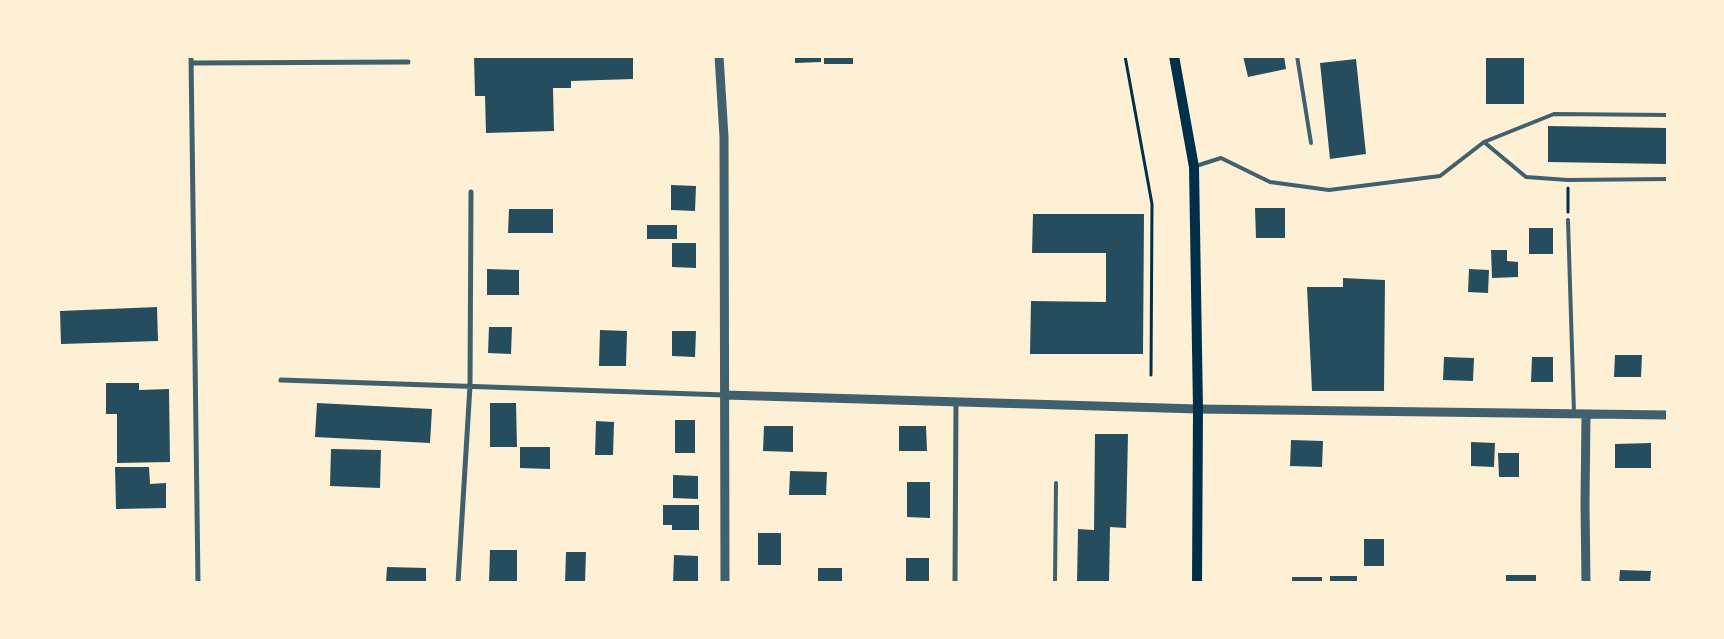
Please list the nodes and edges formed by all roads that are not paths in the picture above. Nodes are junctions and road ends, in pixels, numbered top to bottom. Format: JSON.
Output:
{"nodes":[{"id":1,"x":191,"y":56,"type":"edge"},
{"id":2,"x":720,"y":56,"type":"edge"},
{"id":3,"x":1174,"y":56,"type":"edge"},
{"id":4,"x":1297,"y":56,"type":"edge"},
{"id":5,"x":408,"y":62,"type":"dead end"},
{"id":6,"x":191,"y":63,"type":"junction"},
{"id":7,"x":1668,"y":115,"type":"edge"},
{"id":8,"x":1484,"y":142,"type":"junction"},
{"id":9,"x":1311,"y":143,"type":"dead end"},
{"id":10,"x":1194,"y":167,"type":"junction"},
{"id":11,"x":1668,"y":179,"type":"edge"},
{"id":12,"x":471,"y":192,"type":"dead end"},
{"id":13,"x":1568,"y":220,"type":"road end"},
{"id":14,"x":281,"y":380,"type":"dead end"},
{"id":15,"x":470,"y":386,"type":"junction"},
{"id":16,"x":725,"y":395,"type":"junction"},
{"id":17,"x":956,"y":402,"type":"junction"},
{"id":18,"x":1198,"y":409,"type":"junction"},
{"id":19,"x":1586,"y":415,"type":"junction"},
{"id":20,"x":1668,"y":415,"type":"edge"},
{"id":21,"x":1574,"y":416,"type":"junction"},
{"id":22,"x":1056,"y":482,"type":"dead end"},
{"id":23,"x":198,"y":583,"type":"edge"},
{"id":24,"x":458,"y":583,"type":"edge"},
{"id":25,"x":726,"y":583,"type":"edge"},
{"id":26,"x":954,"y":583,"type":"edge"},
{"id":27,"x":1055,"y":583,"type":"edge"},
{"id":28,"x":1197,"y":583,"type":"edge"},
{"id":29,"x":1586,"y":583,"type":"edge"}],
"edges":[{"from":1,"to":6,"type":"street"},
{"from":2,"to":16,"type":"street"},
{"from":3,"to":10,"type":"main road"},
{"from":4,"to":9,"type":"lane"},
{"from":5,"to":6,"type":"street"},
{"from":6,"to":23,"type":"street"},
{"from":7,"to":8,"type":"lane"},
{"from":8,"to":10,"type":"lane"},
{"from":8,"to":11,"type":"lane"},
{"from":10,"to":18,"type":"main road"},
{"from":12,"to":15,"type":"street"},
{"from":13,"to":21,"type":"lane"},
{"from":14,"to":15,"type":"street"},
{"from":15,"to":16,"type":"street"},
{"from":15,"to":24,"type":"street"},
{"from":16,"to":17,"type":"street"},
{"from":16,"to":25,"type":"street"},
{"from":17,"to":18,"type":"street"},
{"from":17,"to":26,"type":"street"},
{"from":18,"to":21,"type":"street"},
{"from":18,"to":28,"type":"main road"},
{"from":19,"to":20,"type":"street"},
{"from":19,"to":21,"type":"street"},
{"from":19,"to":29,"type":"street"},
{"from":22,"to":27,"type":"lane"}]}
